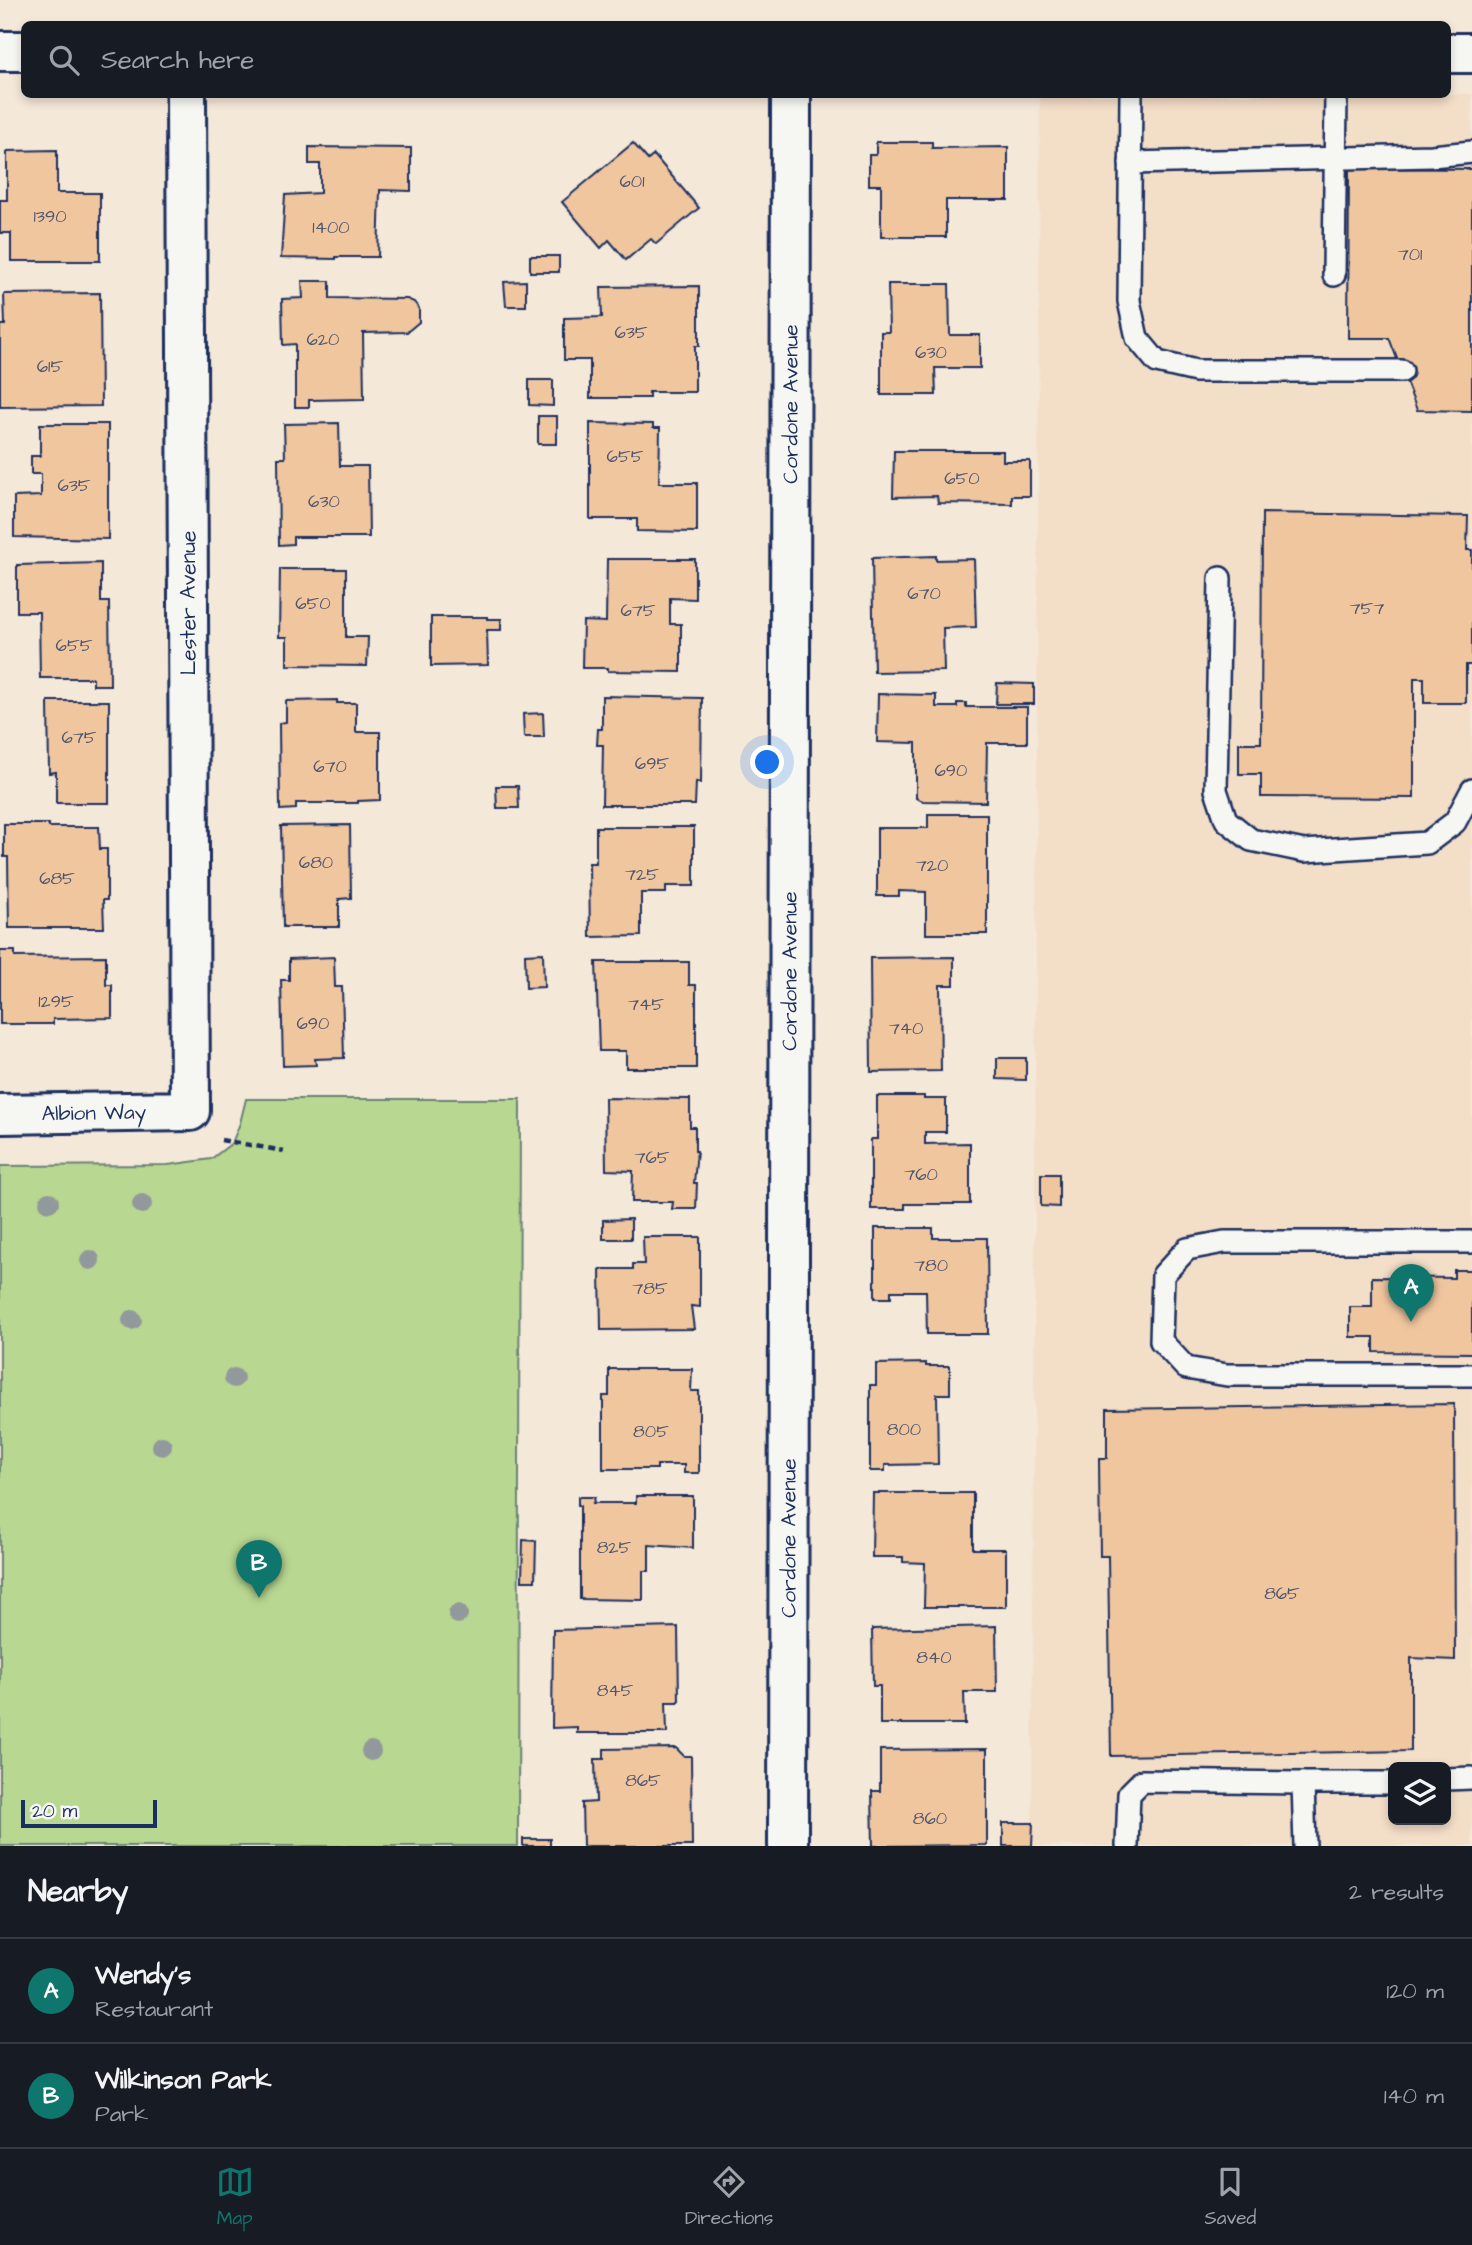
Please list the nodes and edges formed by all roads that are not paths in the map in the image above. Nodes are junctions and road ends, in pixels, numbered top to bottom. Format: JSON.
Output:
{"nodes":[{"id":1,"x":0,"y":51,"type":"edge"},
{"id":2,"x":21,"y":51,"type":"edge"},
{"id":3,"x":1451,"y":53,"type":"edge"},
{"id":4,"x":1472,"y":53,"type":"edge"},
{"id":5,"x":186,"y":98,"type":"edge"},
{"id":6,"x":792,"y":98,"type":"edge"},
{"id":7,"x":1131,"y":98,"type":"edge"},
{"id":8,"x":1336,"y":98,"type":"edge"},
{"id":9,"x":1471,"y":153,"type":"edge"},
{"id":10,"x":1336,"y":158,"type":"junction"},
{"id":11,"x":1130,"y":163,"type":"junction"},
{"id":12,"x":1334,"y":275,"type":"dead end"},
{"id":13,"x":1402,"y":371,"type":"dead end"},
{"id":14,"x":1220,"y":578,"type":"dead end"},
{"id":15,"x":1472,"y":790,"type":"edge"},
{"id":16,"x":190,"y":1111,"type":"joint"},
{"id":17,"x":0,"y":1114,"type":"edge"},
{"id":18,"x":1472,"y":1242,"type":"edge"},
{"id":19,"x":1472,"y":1375,"type":"edge"},
{"id":20,"x":1472,"y":1778,"type":"edge"},
{"id":21,"x":1451,"y":1779,"type":"edge"},
{"id":22,"x":1303,"y":1783,"type":"junction"},
{"id":23,"x":1388,"y":1783,"type":"edge"},
{"id":24,"x":788,"y":1846,"type":"edge"},
{"id":25,"x":1127,"y":1846,"type":"edge"},
{"id":26,"x":1305,"y":1846,"type":"edge"}],
"edges":[{"from":1,"to":2,"type":"street"},
{"from":3,"to":4,"type":"street"},
{"from":5,"to":16,"type":"street","name":"Lester Avenue"},
{"from":6,"to":24,"type":"street","name":"Cordone Avenue"},
{"from":7,"to":11,"type":"lane"},
{"from":8,"to":10,"type":"lane"},
{"from":9,"to":10,"type":"lane"},
{"from":10,"to":11,"type":"lane"},
{"from":10,"to":12,"type":"lane"},
{"from":11,"to":13,"type":"lane"},
{"from":14,"to":15,"type":"lane"},
{"from":16,"to":17,"type":"street","name":"Albion Way"},
{"from":18,"to":19,"type":"lane"},
{"from":20,"to":21,"type":"lane"},
{"from":22,"to":23,"type":"lane"},
{"from":22,"to":25,"type":"lane"},
{"from":22,"to":26,"type":"lane"}]}
